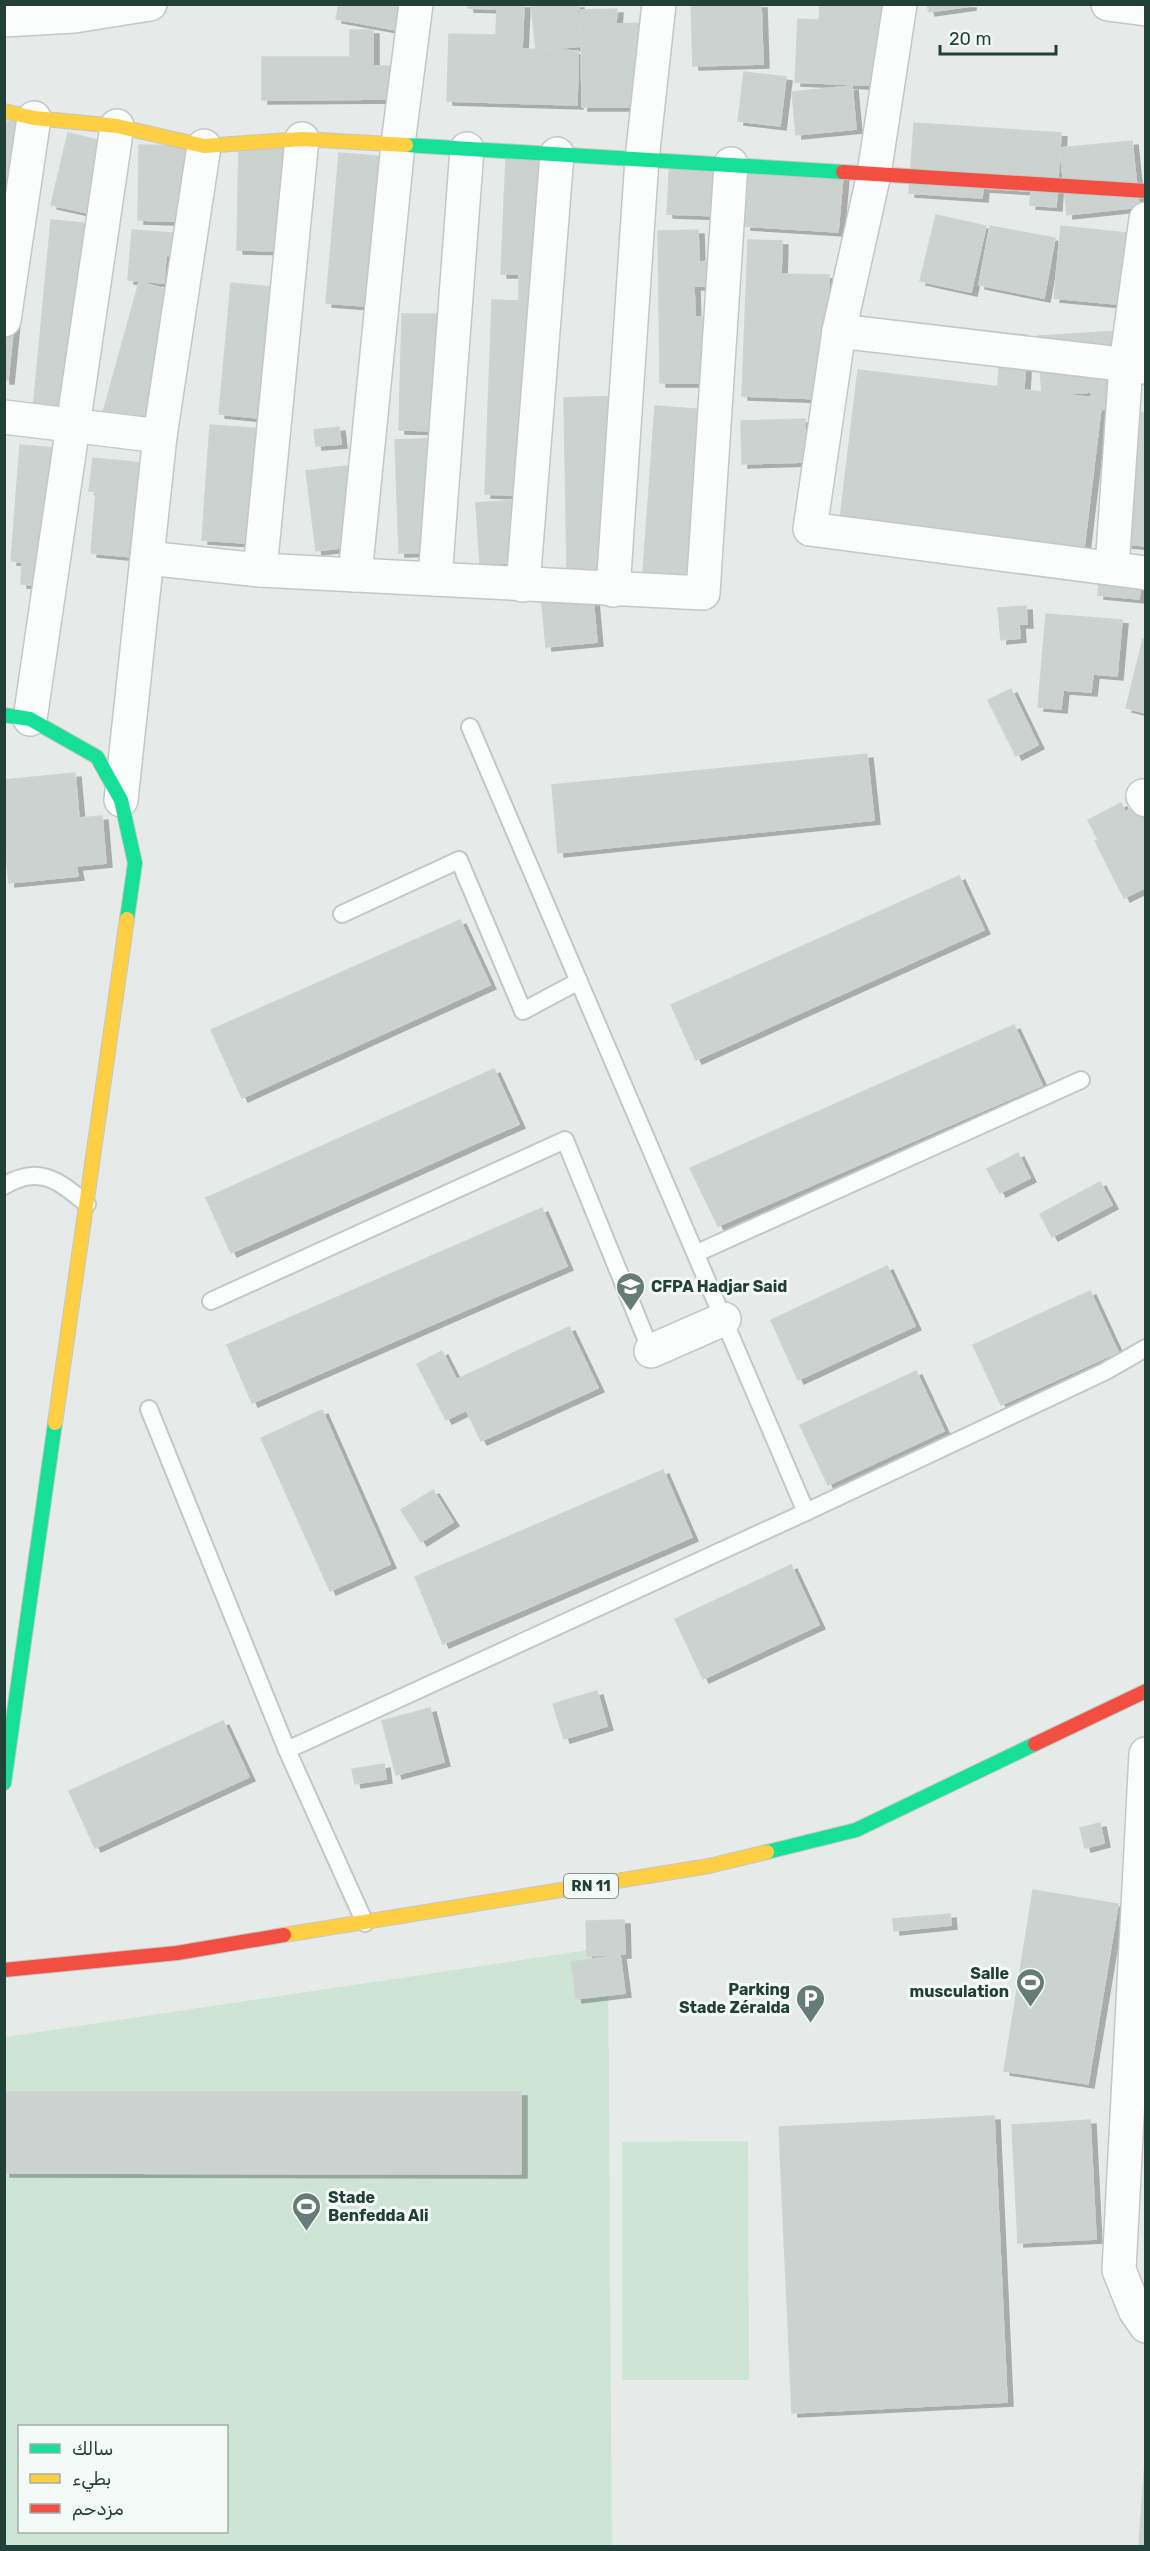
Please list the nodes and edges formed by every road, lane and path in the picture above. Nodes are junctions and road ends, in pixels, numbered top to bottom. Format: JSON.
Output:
{"nodes":[{"id":1,"x":150,"y":4,"type":"edge"},
{"id":2,"x":416,"y":4,"type":"edge"},
{"id":3,"x":659,"y":4,"type":"edge"},
{"id":4,"x":900,"y":4,"type":"edge"},
{"id":5,"x":1108,"y":4,"type":"edge"},
{"id":6,"x":1146,"y":9,"type":"edge"},
{"id":7,"x":4,"y":20,"type":"edge"},
{"id":8,"x":19,"y":115,"type":"edge"},
{"id":9,"x":117,"y":126,"type":"junction"},
{"id":10,"x":302,"y":139,"type":"junction"},
{"id":11,"x":398,"y":144,"type":"junction"},
{"id":12,"x":204,"y":146,"type":"junction"},
{"id":13,"x":467,"y":149,"type":"junction"},
{"id":14,"x":557,"y":154,"type":"junction"},
{"id":15,"x":642,"y":159,"type":"junction"},
{"id":16,"x":731,"y":164,"type":"junction"},
{"id":17,"x":874,"y":174,"type":"junction"},
{"id":18,"x":1146,"y":191,"type":"edge"},
{"id":19,"x":1146,"y":219,"type":"edge"},
{"id":20,"x":4,"y":321,"type":"edge"},
{"id":21,"x":839,"y":331,"type":"junction"},
{"id":22,"x":1136,"y":366,"type":"edge"},
{"id":23,"x":4,"y":417,"type":"edge"},
{"id":24,"x":73,"y":426,"type":"junction"},
{"id":25,"x":160,"y":436,"type":"junction"},
{"id":26,"x":147,"y":558,"type":"junction"},
{"id":27,"x":1112,"y":568,"type":"junction"},
{"id":28,"x":260,"y":570,"type":"junction"},
{"id":29,"x":1146,"y":573,"type":"edge"},
{"id":30,"x":355,"y":575,"type":"junction"},
{"id":31,"x":435,"y":579,"type":"junction"},
{"id":32,"x":523,"y":585,"type":"junction"},
{"id":33,"x":613,"y":590,"type":"junction"},
{"id":34,"x":17,"y":717,"type":"edge"},
{"id":35,"x":470,"y":727,"type":"dead end"},
{"id":36,"x":121,"y":800,"type":"junction"},
{"id":37,"x":342,"y":914,"type":"dead end"},
{"id":38,"x":579,"y":981,"type":"junction"},
{"id":39,"x":1081,"y":1080,"type":"dead end"},
{"id":40,"x":4,"y":1186,"type":"edge"},
{"id":41,"x":87,"y":1204,"type":"junction"},
{"id":42,"x":697,"y":1252,"type":"junction"},
{"id":43,"x":211,"y":1301,"type":"dead end"},
{"id":44,"x":724,"y":1319,"type":"junction"},
{"id":45,"x":1146,"y":1348,"type":"edge"},
{"id":46,"x":651,"y":1351,"type":"joint"},
{"id":47,"x":149,"y":1409,"type":"dead end"},
{"id":48,"x":806,"y":1512,"type":"junction"},
{"id":49,"x":1146,"y":1691,"type":"edge"},
{"id":50,"x":287,"y":1750,"type":"junction"},
{"id":51,"x":1146,"y":1754,"type":"edge"},
{"id":52,"x":4,"y":1783,"type":"edge"},
{"id":53,"x":365,"y":1923,"type":"junction"},
{"id":54,"x":4,"y":1970,"type":"edge"},
{"id":55,"x":1146,"y":2326,"type":"edge"}],
"edges":[{"from":1,"to":7,"type":"street"},
{"from":2,"to":11,"type":"street"},
{"from":3,"to":15,"type":"street"},
{"from":4,"to":17,"type":"street"},
{"from":5,"to":6,"type":"street"},
{"from":8,"to":9,"type":"main road"},
{"from":8,"to":20,"type":"street"},
{"from":9,"to":12,"type":"main road"},
{"from":9,"to":24,"type":"street"},
{"from":10,"to":11,"type":"main road"},
{"from":10,"to":12,"type":"main road"},
{"from":10,"to":28,"type":"street"},
{"from":11,"to":13,"type":"main road"},
{"from":11,"to":30,"type":"street"},
{"from":12,"to":25,"type":"street"},
{"from":13,"to":14,"type":"main road"},
{"from":13,"to":31,"type":"street"},
{"from":14,"to":15,"type":"main road"},
{"from":14,"to":32,"type":"street"},
{"from":15,"to":16,"type":"main road"},
{"from":15,"to":33,"type":"street"},
{"from":16,"to":17,"type":"main road"},
{"from":16,"to":33,"type":"street"},
{"from":17,"to":18,"type":"main road"},
{"from":17,"to":21,"type":"street"},
{"from":19,"to":22,"type":"street"},
{"from":21,"to":22,"type":"street"},
{"from":21,"to":27,"type":"street"},
{"from":22,"to":27,"type":"street"},
{"from":23,"to":24,"type":"street"},
{"from":24,"to":25,"type":"street"},
{"from":24,"to":34,"type":"street"},
{"from":25,"to":26,"type":"street"},
{"from":26,"to":28,"type":"street"},
{"from":26,"to":36,"type":"street"},
{"from":27,"to":29,"type":"street"},
{"from":28,"to":30,"type":"street"},
{"from":30,"to":31,"type":"street"},
{"from":31,"to":32,"type":"street"},
{"from":32,"to":33,"type":"street"},
{"from":34,"to":36,"type":"main road"},
{"from":35,"to":38,"type":"lane"},
{"from":36,"to":41,"type":"main road"},
{"from":37,"to":38,"type":"lane"},
{"from":38,"to":42,"type":"lane"},
{"from":39,"to":42,"type":"lane"},
{"from":40,"to":41,"type":"lane"},
{"from":41,"to":52,"type":"main road"},
{"from":42,"to":44,"type":"lane"},
{"from":43,"to":46,"type":"lane"},
{"from":44,"to":46,"type":"street"},
{"from":44,"to":48,"type":"lane"},
{"from":45,"to":48,"type":"lane"},
{"from":47,"to":50,"type":"lane"},
{"from":48,"to":50,"type":"lane"},
{"from":49,"to":53,"type":"main road","number":"RN 11"},
{"from":50,"to":53,"type":"lane"},
{"from":51,"to":55,"type":"street"},
{"from":53,"to":54,"type":"main road","number":"RN 11"}]}
